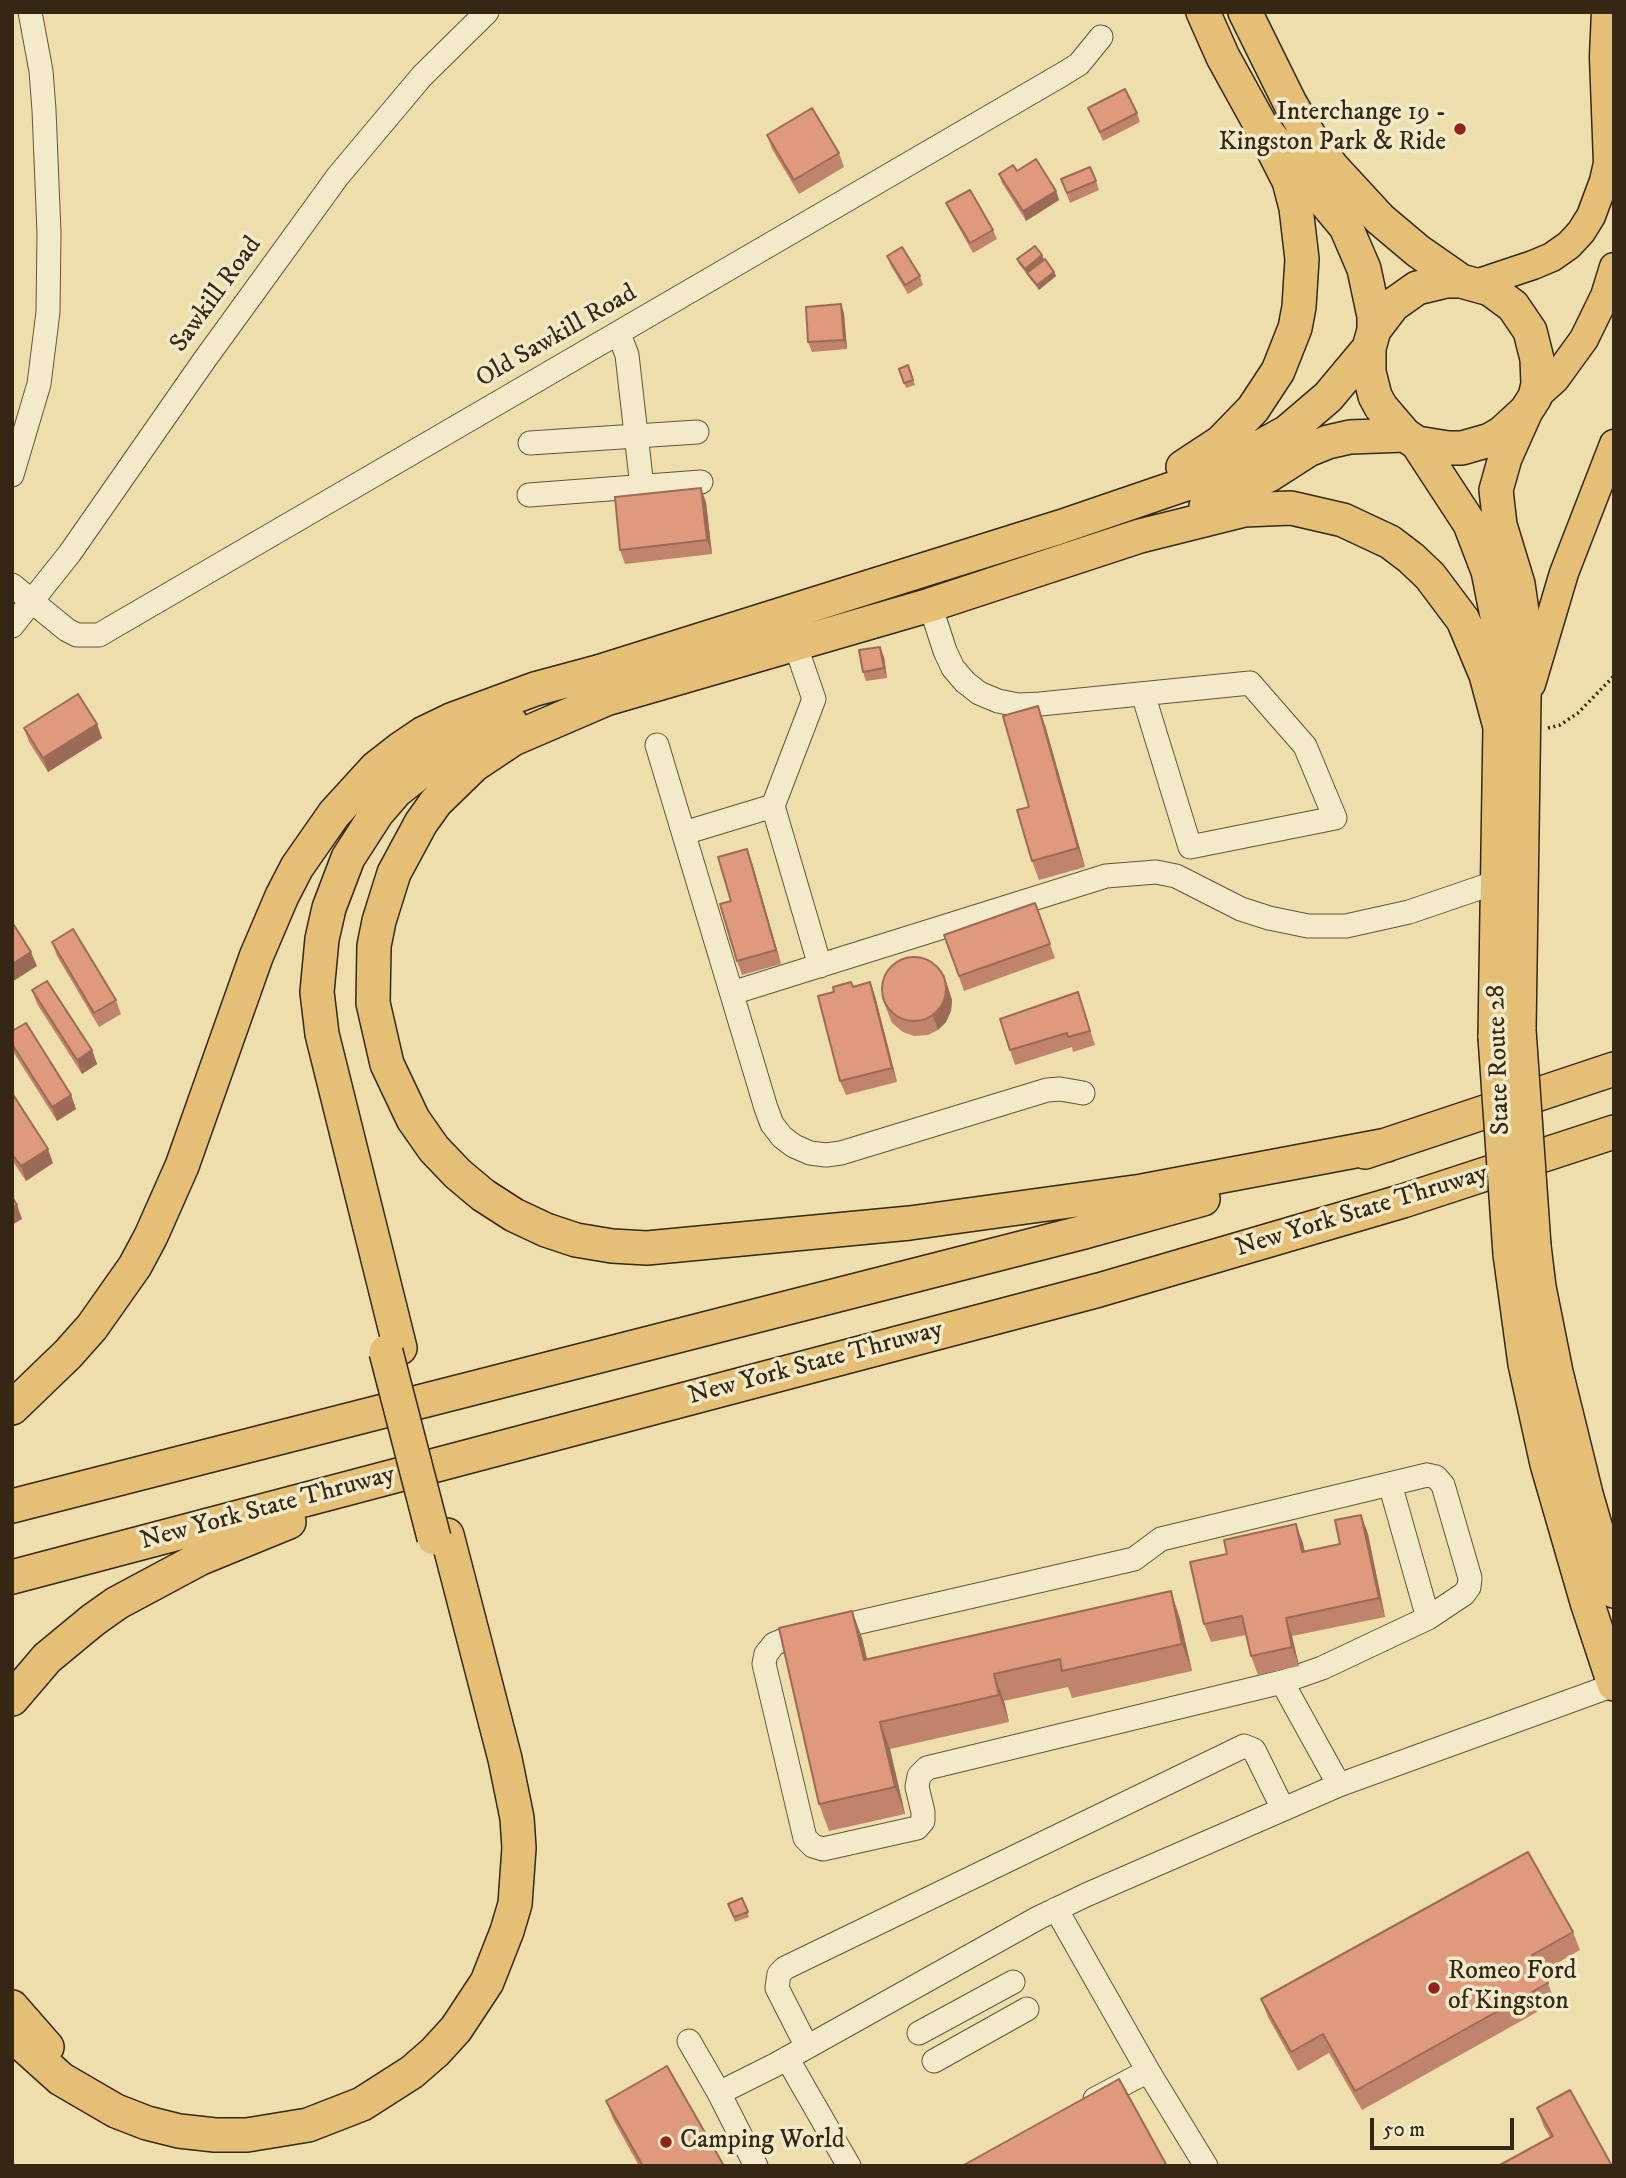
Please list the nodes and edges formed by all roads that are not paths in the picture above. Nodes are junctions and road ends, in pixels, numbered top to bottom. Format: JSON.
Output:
{"nodes":[{"id":1,"x":30,"y":12,"type":"edge"},
{"id":2,"x":1203,"y":12,"type":"edge"},
{"id":3,"x":1606,"y":12,"type":"edge"},
{"id":4,"x":478,"y":15,"type":"edge"},
{"id":5,"x":1253,"y":22,"type":"edge"},
{"id":6,"x":1101,"y":37,"type":"dead end"},
{"id":7,"x":1223,"y":57,"type":"junction"},
{"id":8,"x":1260,"y":124,"type":"junction"},
{"id":9,"x":1614,"y":267,"type":"edge"},
{"id":10,"x":1468,"y":282,"type":"junction"},
{"id":11,"x":619,"y":334,"type":"junction"},
{"id":12,"x":1371,"y":339,"type":"junction"},
{"id":13,"x":1530,"y":404,"type":"junction"},
{"id":14,"x":697,"y":432,"type":"dead end"},
{"id":15,"x":638,"y":436,"type":"junction"},
{"id":16,"x":1411,"y":439,"type":"junction"},
{"id":17,"x":530,"y":443,"type":"dead end"},
{"id":18,"x":1614,"y":444,"type":"edge"},
{"id":19,"x":12,"y":475,"type":"edge"},
{"id":20,"x":701,"y":482,"type":"dead end"},
{"id":21,"x":642,"y":487,"type":"junction"},
{"id":22,"x":529,"y":495,"type":"dead end"},
{"id":23,"x":1060,"y":527,"type":"junction"},
{"id":24,"x":1140,"y":536,"type":"junction"},
{"id":25,"x":12,"y":585,"type":"edge"},
{"id":26,"x":32,"y":602,"type":"junction"},
{"id":27,"x":930,"y":605,"type":"junction"},
{"id":28,"x":12,"y":626,"type":"edge"},
{"id":29,"x":795,"y":644,"type":"junction"},
{"id":30,"x":1143,"y":694,"type":"junction"},
{"id":31,"x":495,"y":704,"type":"junction"},
{"id":32,"x":591,"y":705,"type":"junction"},
{"id":33,"x":1517,"y":719,"type":"junction"},
{"id":34,"x":657,"y":746,"type":"dead end"},
{"id":35,"x":773,"y":806,"type":"junction"},
{"id":36,"x":684,"y":833,"type":"junction"},
{"id":37,"x":1190,"y":847,"type":"junction"},
{"id":38,"x":1176,"y":876,"type":"junction"},
{"id":39,"x":1497,"y":882,"type":"junction"},
{"id":40,"x":820,"y":966,"type":"junction"},
{"id":41,"x":732,"y":993,"type":"junction"},
{"id":42,"x":1507,"y":1033,"type":"junction"},
{"id":43,"x":1614,"y":1069,"type":"edge"},
{"id":44,"x":1083,"y":1093,"type":"dead end"},
{"id":45,"x":1614,"y":1132,"type":"edge"},
{"id":46,"x":1387,"y":1145,"type":"junction"},
{"id":47,"x":1522,"y":1250,"type":"junction"},
{"id":48,"x":393,"y":1350,"type":"junction"},
{"id":49,"x":12,"y":1408,"type":"edge"},
{"id":50,"x":498,"y":1448,"type":"junction"},
{"id":51,"x":1390,"y":1484,"type":"junction"},
{"id":52,"x":12,"y":1506,"type":"edge"},
{"id":53,"x":440,"y":1536,"type":"junction"},
{"id":54,"x":12,"y":1577,"type":"edge"},
{"id":55,"x":1614,"y":1591,"type":"edge"},
{"id":56,"x":1429,"y":1618,"type":"junction"},
{"id":57,"x":1282,"y":1682,"type":"junction"},
{"id":58,"x":1614,"y":1685,"type":"edge"},
{"id":59,"x":12,"y":1699,"type":"edge"},
{"id":60,"x":1339,"y":1784,"type":"junction"},
{"id":61,"x":1283,"y":1809,"type":"junction"},
{"id":62,"x":1056,"y":1909,"type":"junction"},
{"id":63,"x":1013,"y":1982,"type":"dead end"},
{"id":64,"x":12,"y":2007,"type":"edge"},
{"id":65,"x":1027,"y":2009,"type":"dead end"},
{"id":66,"x":919,"y":2033,"type":"dead end"},
{"id":67,"x":12,"y":2035,"type":"edge"},
{"id":68,"x":689,"y":2041,"type":"dead end"},
{"id":69,"x":797,"y":2052,"type":"junction"},
{"id":70,"x":934,"y":2061,"type":"dead end"},
{"id":71,"x":1148,"y":2071,"type":"junction"},
{"id":72,"x":719,"y":2093,"type":"junction"},
{"id":73,"x":1080,"y":2107,"type":"edge"},
{"id":74,"x":756,"y":2166,"type":"edge"},
{"id":75,"x":849,"y":2166,"type":"edge"},
{"id":76,"x":1206,"y":2166,"type":"edge"}],
"edges":[{"from":1,"to":19,"type":"street"},
{"from":2,"to":7,"type":"highway"},
{"from":3,"to":10,"type":"main road"},
{"from":4,"to":26,"type":"street","name":"Sawkill Road"},
{"from":5,"to":7,"type":"street"},
{"from":5,"to":10,"type":"highway"},
{"from":6,"to":11,"type":"street","name":"Old Sawkill Road"},
{"from":7,"to":8,"type":"highway"},
{"from":8,"to":12,"type":"highway"},
{"from":8,"to":23,"type":"highway"},
{"from":9,"to":13,"type":"main road"},
{"from":10,"to":12,"type":"highway"},
{"from":10,"to":13,"type":"highway"},
{"from":11,"to":15,"type":"street"},
{"from":11,"to":26,"type":"street","name":"Old Sawkill Road"},
{"from":12,"to":16,"type":"highway"},
{"from":12,"to":23,"type":"highway"},
{"from":13,"to":16,"type":"highway"},
{"from":13,"to":33,"type":"highway","name":"State Route 28"},
{"from":14,"to":15,"type":"street"},
{"from":15,"to":17,"type":"street"},
{"from":15,"to":21,"type":"street"},
{"from":16,"to":24,"type":"highway"},
{"from":16,"to":33,"type":"highway","name":"State Route 28"},
{"from":18,"to":33,"type":"main road"},
{"from":20,"to":21,"type":"street"},
{"from":21,"to":22,"type":"street"},
{"from":23,"to":31,"type":"highway"},
{"from":24,"to":27,"type":"highway"},
{"from":24,"to":33,"type":"highway"},
{"from":25,"to":26,"type":"street","name":"Old Sawkill Road"},
{"from":26,"to":28,"type":"street","name":"Sawkill Road"},
{"from":27,"to":29,"type":"highway"},
{"from":27,"to":30,"type":"street"},
{"from":29,"to":32,"type":"highway"},
{"from":29,"to":35,"type":"street"},
{"from":30,"to":37,"type":"street"},
{"from":30,"to":37,"type":"street"},
{"from":31,"to":48,"type":"highway"},
{"from":31,"to":49,"type":"highway"},
{"from":32,"to":46,"type":"highway"},
{"from":32,"to":48,"type":"highway"},
{"from":33,"to":39,"type":"highway","name":"State Route 28"},
{"from":33,"to":42,"type":"highway","name":"State Route 28"},
{"from":34,"to":36,"type":"street"},
{"from":35,"to":36,"type":"street"},
{"from":35,"to":40,"type":"street"},
{"from":36,"to":41,"type":"street"},
{"from":37,"to":38,"type":"street"},
{"from":38,"to":39,"type":"street"},
{"from":38,"to":40,"type":"street"},
{"from":39,"to":42,"type":"highway","name":"State Route 28"},
{"from":40,"to":41,"type":"street"},
{"from":41,"to":44,"type":"street"},
{"from":42,"to":47,"type":"highway","name":"State Route 28","bridge":true},
{"from":43,"to":46,"type":"highway"},
{"from":45,"to":50,"type":"highway","name":"New York State Thruway"},
{"from":46,"to":52,"type":"highway"},
{"from":47,"to":55,"type":"highway","name":"State Route 28"},
{"from":47,"to":58,"type":"highway","name":"State Route 28"},
{"from":48,"to":53,"type":"highway"},
{"from":50,"to":54,"type":"highway","name":"New York State Thruway"},
{"from":50,"to":59,"type":"highway"},
{"from":51,"to":56,"type":"street"},
{"from":51,"to":56,"type":"street"},
{"from":51,"to":57,"type":"street"},
{"from":53,"to":64,"type":"highway"},
{"from":53,"to":67,"type":"highway"},
{"from":56,"to":57,"type":"street"},
{"from":57,"to":60,"type":"street"},
{"from":58,"to":60,"type":"street"},
{"from":60,"to":61,"type":"street"},
{"from":61,"to":62,"type":"street"},
{"from":61,"to":69,"type":"street"},
{"from":62,"to":69,"type":"street"},
{"from":62,"to":71,"type":"street"},
{"from":63,"to":66,"type":"street"},
{"from":65,"to":70,"type":"street"},
{"from":68,"to":72,"type":"street"},
{"from":69,"to":72,"type":"street"},
{"from":69,"to":75,"type":"street"},
{"from":71,"to":73,"type":"street"},
{"from":71,"to":76,"type":"street"},
{"from":72,"to":74,"type":"street"}]}
